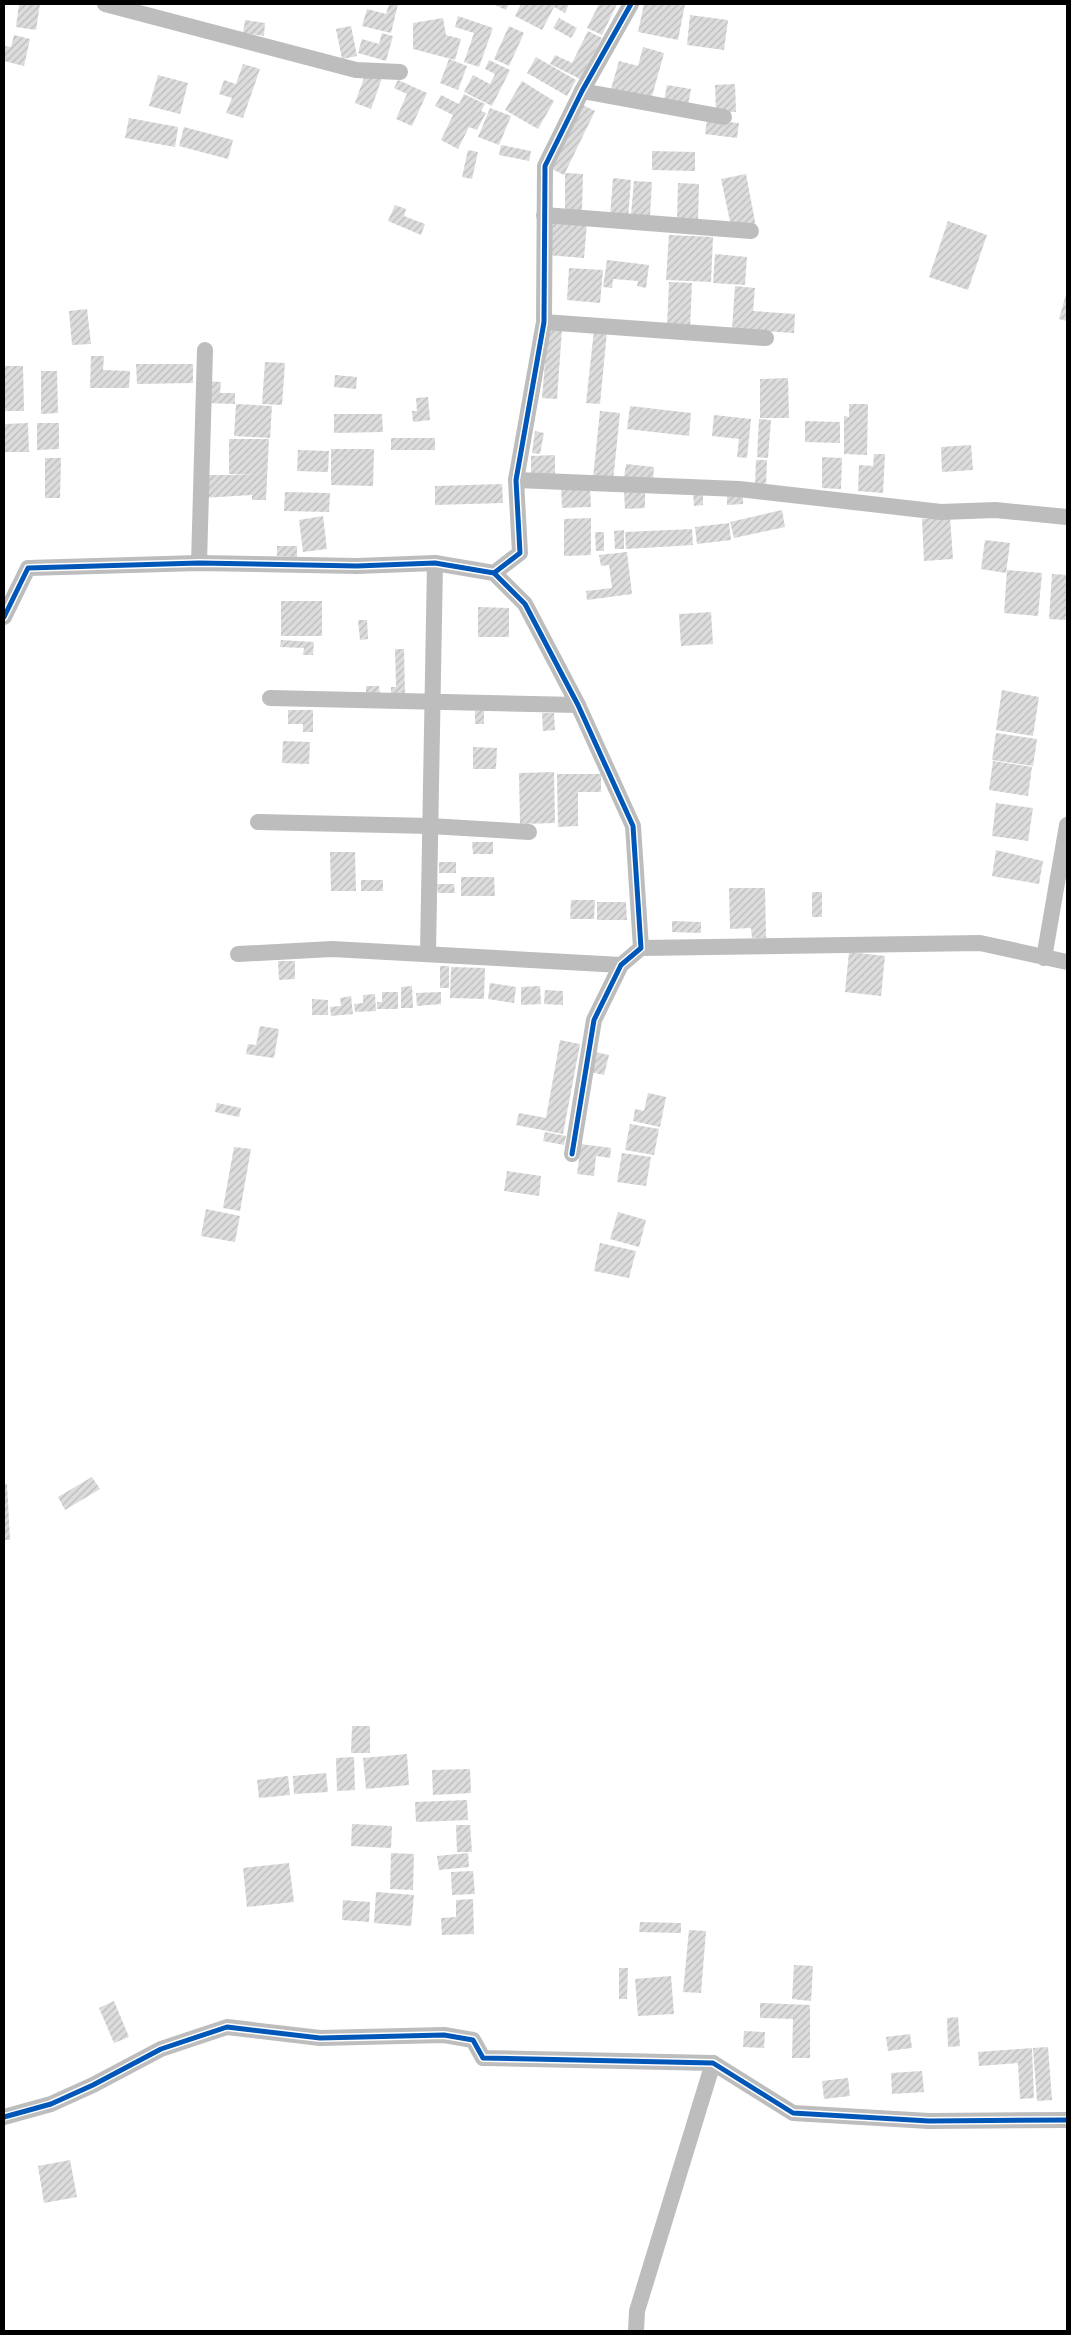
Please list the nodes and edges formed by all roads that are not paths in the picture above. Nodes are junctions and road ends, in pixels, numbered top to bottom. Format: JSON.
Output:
{"nodes":[{"id":1,"x":106,"y":4,"type":"edge"},
{"id":2,"x":631,"y":4,"type":"edge"},
{"id":3,"x":400,"y":72,"type":"dead end"},
{"id":4,"x":582,"y":91,"type":"junction"},
{"id":5,"x":724,"y":118,"type":"dead end"},
{"id":6,"x":544,"y":215,"type":"junction"},
{"id":7,"x":751,"y":231,"type":"dead end"},
{"id":8,"x":544,"y":322,"type":"junction"},
{"id":9,"x":766,"y":338,"type":"dead end"},
{"id":10,"x":205,"y":350,"type":"dead end"},
{"id":11,"x":516,"y":480,"type":"junction"},
{"id":12,"x":1067,"y":517,"type":"edge"},
{"id":13,"x":199,"y":562,"type":"junction"},
{"id":14,"x":435,"y":563,"type":"junction"},
{"id":15,"x":494,"y":573,"type":"junction"},
{"id":16,"x":4,"y":618,"type":"edge"},
{"id":17,"x":270,"y":698,"type":"dead end"},
{"id":18,"x":432,"y":700,"type":"junction"},
{"id":19,"x":578,"y":705,"type":"junction"},
{"id":20,"x":258,"y":822,"type":"dead end"},
{"id":21,"x":1067,"y":825,"type":"edge"},
{"id":22,"x":430,"y":826,"type":"junction"},
{"id":23,"x":529,"y":832,"type":"dead end"},
{"id":24,"x":641,"y":948,"type":"junction"},
{"id":25,"x":428,"y":953,"type":"junction"},
{"id":26,"x":238,"y":954,"type":"dead end"},
{"id":27,"x":1044,"y":958,"type":"junction"},
{"id":28,"x":1067,"y":962,"type":"edge"},
{"id":29,"x":621,"y":965,"type":"junction"},
{"id":30,"x":572,"y":1154,"type":"dead end"},
{"id":31,"x":713,"y":2063,"type":"junction"},
{"id":32,"x":4,"y":2117,"type":"edge"},
{"id":33,"x":1067,"y":2120,"type":"edge"},
{"id":34,"x":636,"y":2331,"type":"edge"}],
"edges":[{"from":1,"to":3,"type":"street"},
{"from":2,"to":4,"type":"street"},
{"from":4,"to":5,"type":"street"},
{"from":4,"to":6,"type":"street"},
{"from":6,"to":7,"type":"street"},
{"from":6,"to":8,"type":"street"},
{"from":8,"to":9,"type":"street"},
{"from":8,"to":11,"type":"street"},
{"from":10,"to":13,"type":"street"},
{"from":11,"to":12,"type":"street"},
{"from":11,"to":15,"type":"street"},
{"from":13,"to":14,"type":"street"},
{"from":13,"to":16,"type":"street"},
{"from":14,"to":15,"type":"street"},
{"from":14,"to":18,"type":"street"},
{"from":15,"to":19,"type":"street"},
{"from":17,"to":18,"type":"street"},
{"from":18,"to":19,"type":"street"},
{"from":18,"to":22,"type":"street"},
{"from":19,"to":24,"type":"street"},
{"from":20,"to":22,"type":"street"},
{"from":21,"to":27,"type":"street"},
{"from":22,"to":23,"type":"street"},
{"from":22,"to":25,"type":"street"},
{"from":24,"to":27,"type":"street"},
{"from":24,"to":29,"type":"street"},
{"from":25,"to":26,"type":"street"},
{"from":25,"to":29,"type":"street"},
{"from":27,"to":28,"type":"street"},
{"from":29,"to":30,"type":"street"},
{"from":31,"to":32,"type":"street"},
{"from":31,"to":33,"type":"street"},
{"from":31,"to":34,"type":"street"}]}
